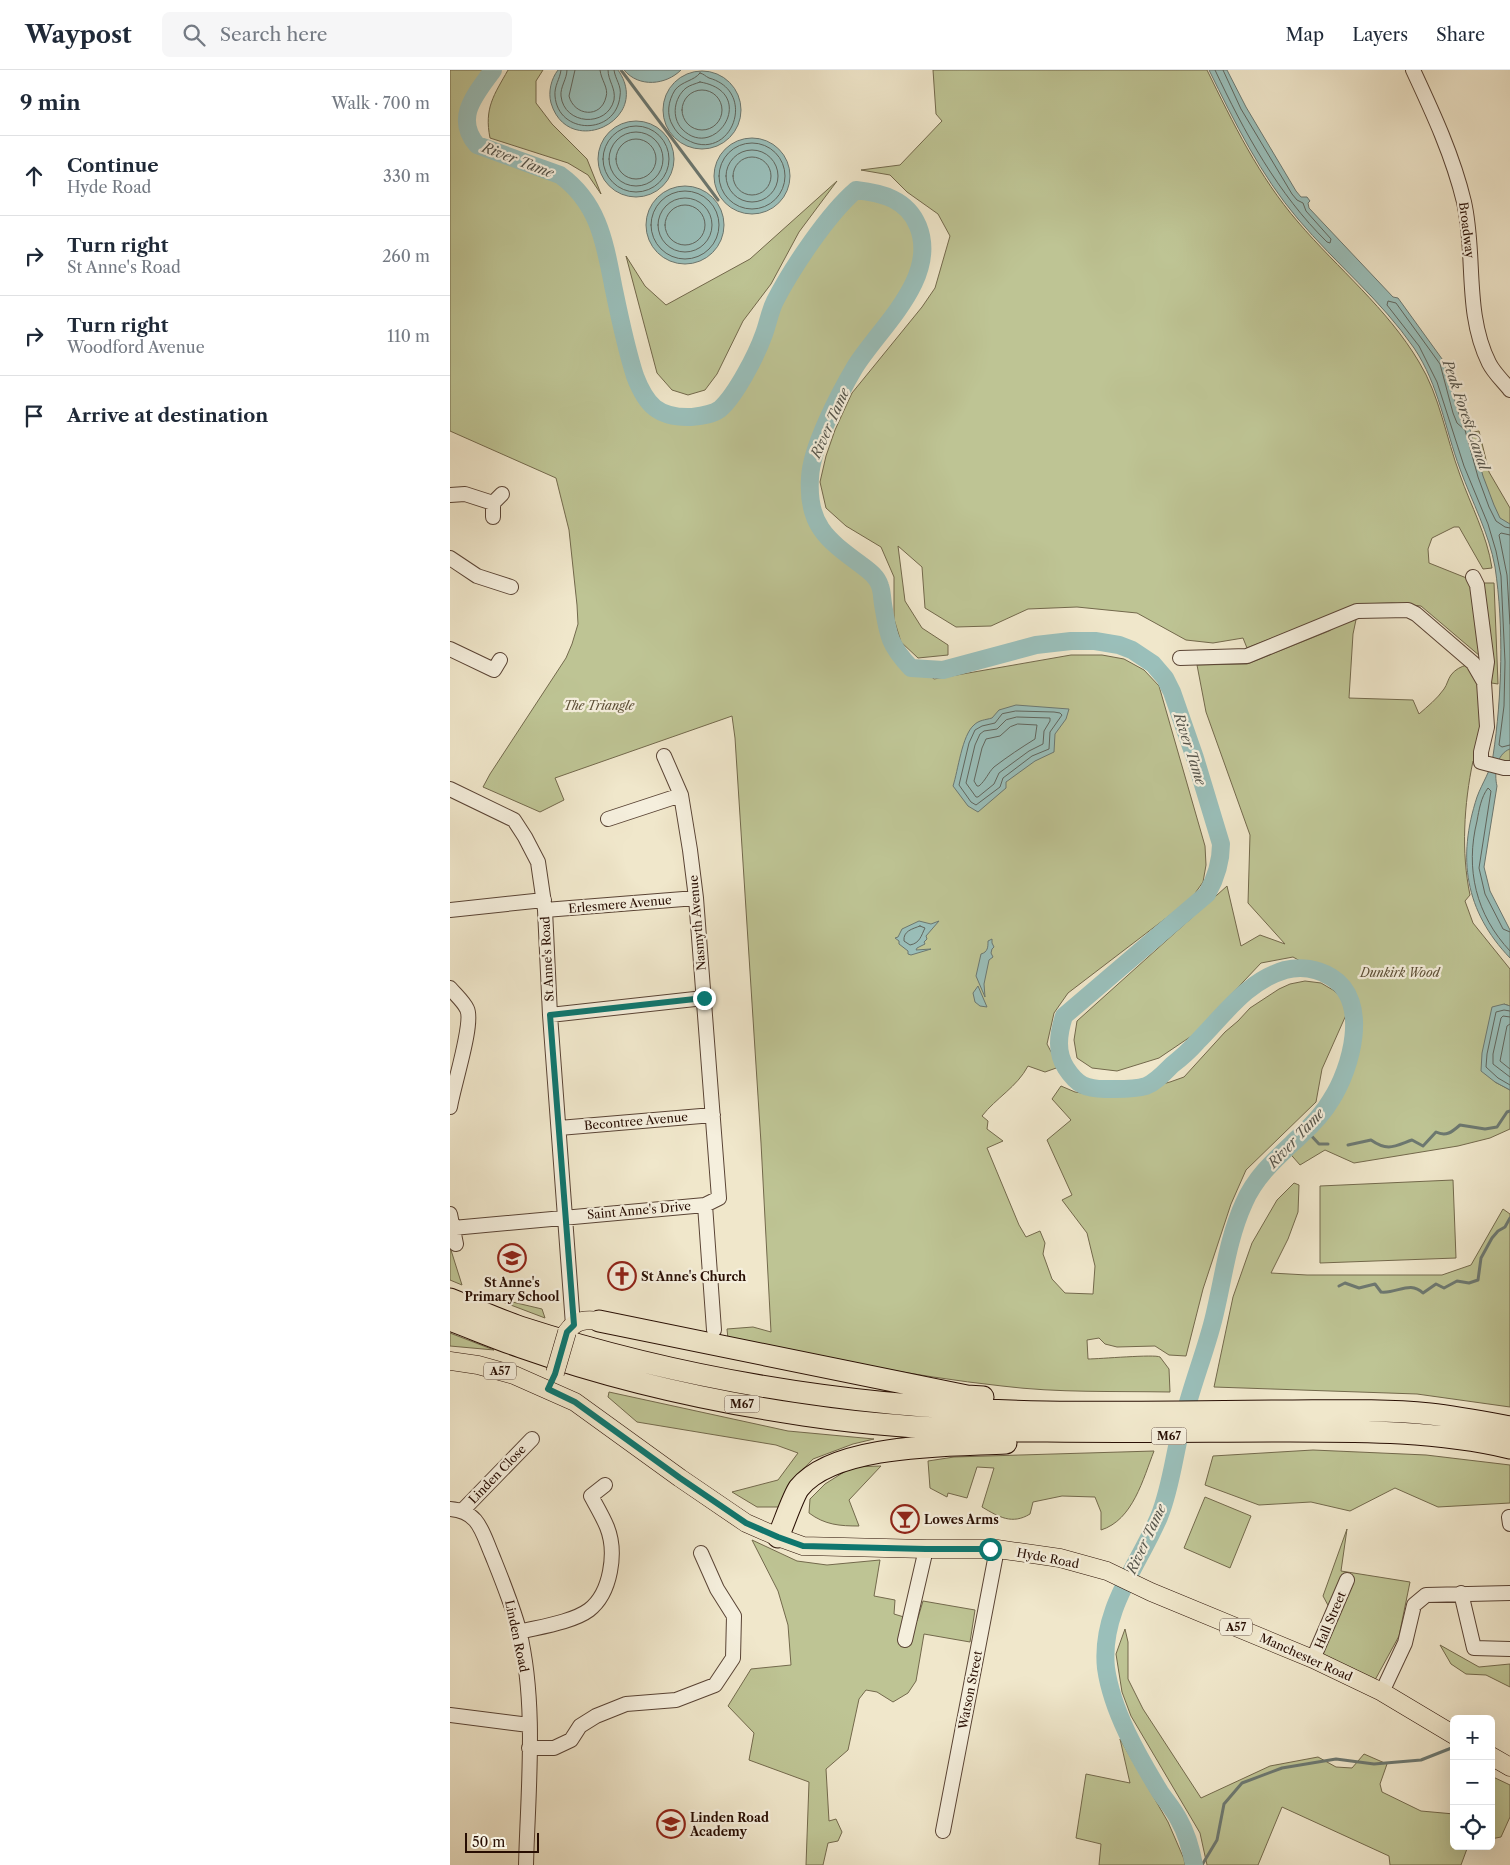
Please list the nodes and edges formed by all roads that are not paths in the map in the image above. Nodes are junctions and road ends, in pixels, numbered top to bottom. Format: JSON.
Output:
{"nodes":[{"id":1,"x":1413,"y":70,"type":"edge"},
{"id":2,"x":1510,"y":390,"type":"edge"},
{"id":3,"x":450,"y":495,"type":"edge"},
{"id":4,"x":493,"y":517,"type":"dead end"},
{"id":5,"x":450,"y":558,"type":"edge"},
{"id":6,"x":1473,"y":577,"type":"dead end"},
{"id":7,"x":511,"y":588,"type":"dead end"},
{"id":8,"x":450,"y":649,"type":"edge"},
{"id":9,"x":1180,"y":658,"type":"dead end"},
{"id":10,"x":499,"y":670,"type":"dead end"},
{"id":11,"x":1484,"y":682,"type":"junction"},
{"id":12,"x":664,"y":756,"type":"dead end"},
{"id":13,"x":1507,"y":768,"type":"edge"},
{"id":14,"x":450,"y":789,"type":"edge"},
{"id":15,"x":680,"y":795,"type":"junction"},
{"id":16,"x":608,"y":819,"type":"dead end"},
{"id":17,"x":696,"y":898,"type":"junction"},
{"id":18,"x":544,"y":905,"type":"junction"},
{"id":19,"x":450,"y":910,"type":"edge"},
{"id":20,"x":450,"y":988,"type":"edge"},
{"id":21,"x":704,"y":998,"type":"junction"},
{"id":22,"x":550,"y":1015,"type":"junction"},
{"id":23,"x":450,"y":1107,"type":"edge"},
{"id":24,"x":713,"y":1115,"type":"junction"},
{"id":25,"x":559,"y":1128,"type":"junction"},
{"id":26,"x":705,"y":1205,"type":"junction"},
{"id":27,"x":450,"y":1214,"type":"edge"},
{"id":28,"x":565,"y":1217,"type":"junction"},
{"id":29,"x":453,"y":1228,"type":"junction"},
{"id":30,"x":456,"y":1244,"type":"dead end"},
{"id":31,"x":450,"y":1299,"type":"edge"},
{"id":32,"x":450,"y":1320,"type":"edge"},
{"id":33,"x":599,"y":1321,"type":"joint"},
{"id":34,"x":570,"y":1328,"type":"junction"},
{"id":35,"x":714,"y":1330,"type":"dead end"},
{"id":36,"x":450,"y":1361,"type":"edge"},
{"id":37,"x":552,"y":1381,"type":"junction"},
{"id":38,"x":1045,"y":1422,"type":"junction"},
{"id":39,"x":1510,"y":1427,"type":"edge"},
{"id":40,"x":532,"y":1439,"type":"dead end"},
{"id":41,"x":1510,"y":1448,"type":"edge"},
{"id":42,"x":605,"y":1485,"type":"dead end"},
{"id":43,"x":456,"y":1509,"type":"edge"},
{"id":44,"x":1509,"y":1517,"type":"edge"},
{"id":45,"x":1510,"y":1524,"type":"edge"},
{"id":46,"x":778,"y":1537,"type":"junction"},
{"id":47,"x":926,"y":1549,"type":"junction"},
{"id":48,"x":997,"y":1549,"type":"junction"},
{"id":49,"x":701,"y":1553,"type":"dead end"},
{"id":50,"x":1347,"y":1580,"type":"dead end"},
{"id":51,"x":1151,"y":1592,"type":"joint"},
{"id":52,"x":1510,"y":1593,"type":"edge"},
{"id":53,"x":1461,"y":1594,"type":"junction"},
{"id":54,"x":519,"y":1632,"type":"junction"},
{"id":55,"x":905,"y":1640,"type":"dead end"},
{"id":56,"x":1510,"y":1649,"type":"edge"},
{"id":57,"x":1313,"y":1659,"type":"junction"},
{"id":58,"x":1382,"y":1692,"type":"junction"},
{"id":59,"x":450,"y":1715,"type":"edge"},
{"id":60,"x":529,"y":1725,"type":"junction"},
{"id":61,"x":1450,"y":1733,"type":"edge"},
{"id":62,"x":529,"y":1753,"type":"junction"},
{"id":63,"x":1495,"y":1758,"type":"edge"},
{"id":64,"x":1510,"y":1767,"type":"edge"},
{"id":65,"x":943,"y":1831,"type":"dead end"},
{"id":66,"x":526,"y":1865,"type":"edge"}],
"edges":[{"from":1,"to":2,"type":"street","name":"Broadway"},
{"from":3,"to":4,"type":"street"},
{"from":5,"to":7,"type":"street"},
{"from":6,"to":11,"type":"street"},
{"from":8,"to":10,"type":"street"},
{"from":9,"to":11,"type":"street"},
{"from":11,"to":13,"type":"street"},
{"from":12,"to":15,"type":"street","name":"Nasmyth Avenue"},
{"from":14,"to":18,"type":"street","name":"St Anne's Road"},
{"from":15,"to":16,"type":"street"},
{"from":15,"to":17,"type":"street","name":"Nasmyth Avenue"},
{"from":17,"to":18,"type":"street","name":"Erlesmere Avenue"},
{"from":17,"to":21,"type":"street","name":"Nasmyth Avenue"},
{"from":18,"to":19,"type":"street","name":"Erlesmere Avenue"},
{"from":18,"to":22,"type":"street","name":"St Anne's Road"},
{"from":20,"to":23,"type":"street"},
{"from":21,"to":22,"type":"street"},
{"from":21,"to":24,"type":"street","name":"Nasmyth Avenue"},
{"from":22,"to":25,"type":"street","name":"St Anne's Road"},
{"from":24,"to":25,"type":"street","name":"Becontree Avenue"},
{"from":24,"to":26,"type":"street","name":"Nasmyth Avenue"},
{"from":25,"to":28,"type":"street","name":"St Anne's Road"},
{"from":26,"to":28,"type":"street","name":"Saint Anne's Drive"},
{"from":26,"to":35,"type":"street"},
{"from":27,"to":29,"type":"street"},
{"from":28,"to":29,"type":"street","name":"Saint Anne's Drive"},
{"from":28,"to":34,"type":"street","name":"St Anne's Road"},
{"from":29,"to":30,"type":"street"},
{"from":31,"to":38,"type":"highway","number":"M67"},
{"from":32,"to":38,"type":"highway","number":"M67"},
{"from":33,"to":34,"type":"main road"},
{"from":33,"to":38,"type":"highway","number":"M67"},
{"from":34,"to":37,"type":"main road","name":"St Anne's Road","bridge":true},
{"from":36,"to":37,"type":"main road","name":"Hyde Road","number":"A57"},
{"from":37,"to":46,"type":"main road","name":"Hyde Road","number":"A57"},
{"from":38,"to":39,"type":"highway","number":"M67"},
{"from":38,"to":41,"type":"highway","number":"M67"},
{"from":38,"to":46,"type":"highway","number":"M67"},
{"from":40,"to":43,"type":"street","name":"Linden Close"},
{"from":42,"to":54,"type":"street"},
{"from":43,"to":54,"type":"street","name":"Linden Road"},
{"from":44,"to":45,"type":"street"},
{"from":46,"to":47,"type":"main road","name":"Hyde Road","number":"A57"},
{"from":47,"to":48,"type":"main road","name":"Hyde Road","number":"A57"},
{"from":47,"to":55,"type":"street"},
{"from":48,"to":51,"type":"main road","name":"Hyde Road","number":"A57"},
{"from":48,"to":65,"type":"street","name":"Watson Street"},
{"from":49,"to":62,"type":"street"},
{"from":50,"to":57,"type":"street","name":"Hall Street"},
{"from":51,"to":57,"type":"main road","name":"Manchester Road","number":"A57"},
{"from":52,"to":53,"type":"street"},
{"from":53,"to":56,"type":"street"},
{"from":53,"to":58,"type":"street"},
{"from":54,"to":60,"type":"street","name":"Linden Road"},
{"from":57,"to":58,"type":"main road","name":"Manchester Road","number":"A57"},
{"from":58,"to":61,"type":"main road","name":"Manchester Road","number":"A57"},
{"from":59,"to":60,"type":"street"},
{"from":60,"to":62,"type":"street","name":"Linden Road"},
{"from":62,"to":66,"type":"street","name":"Linden Road"},
{"from":63,"to":64,"type":"main road"}]}
